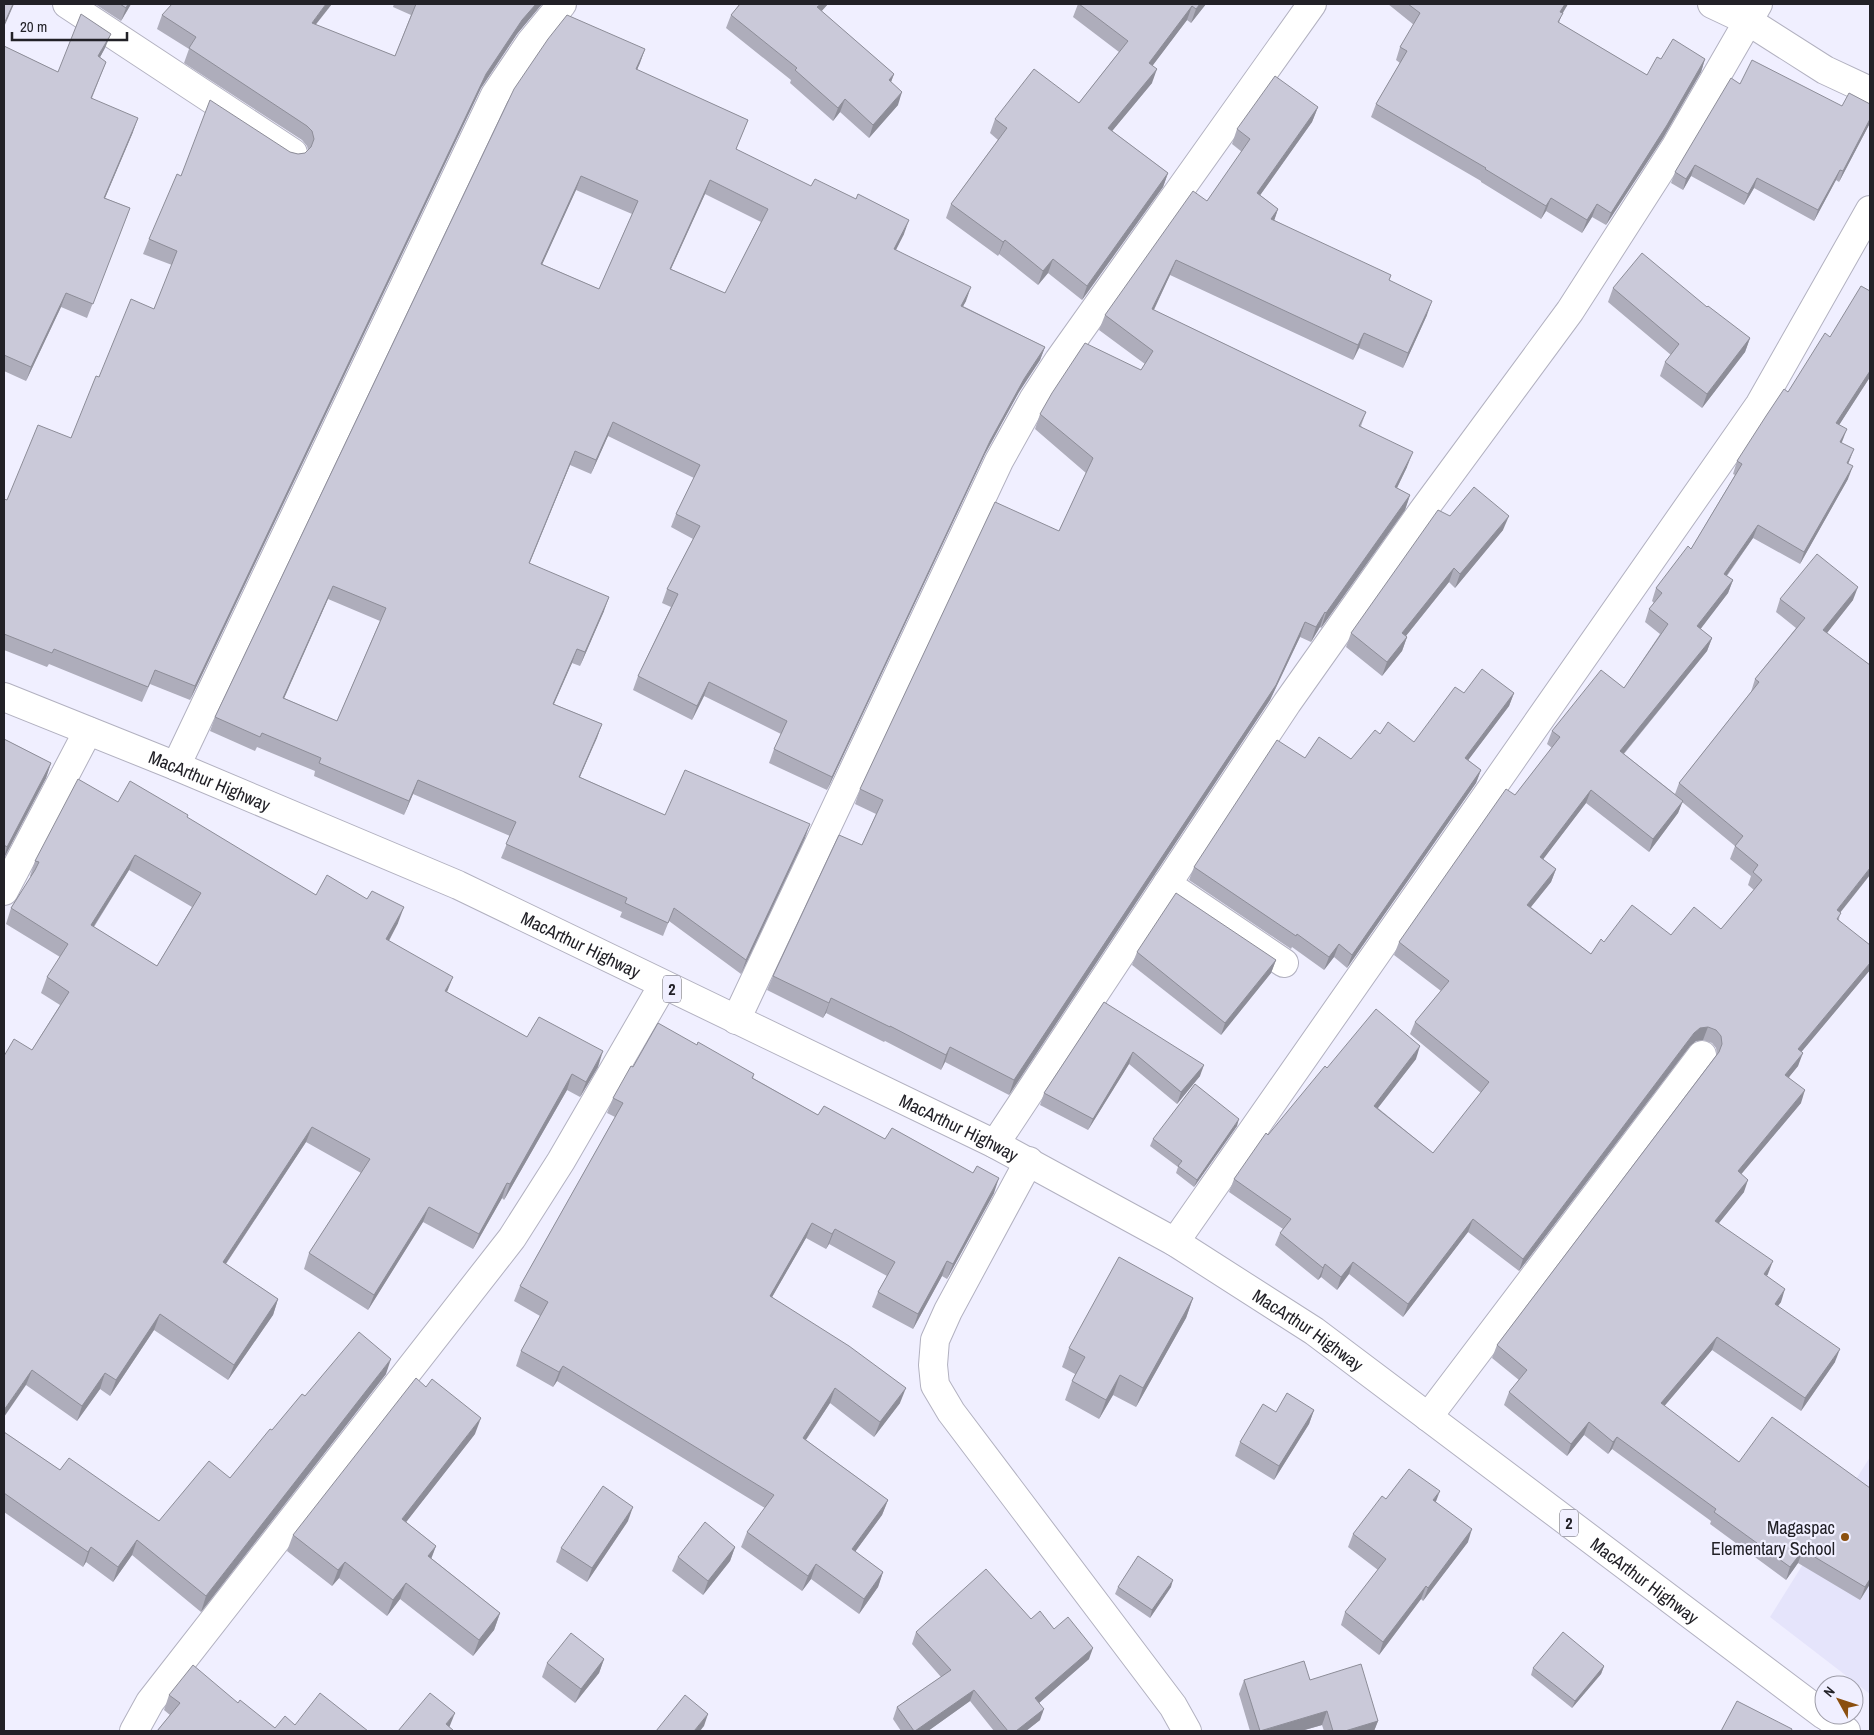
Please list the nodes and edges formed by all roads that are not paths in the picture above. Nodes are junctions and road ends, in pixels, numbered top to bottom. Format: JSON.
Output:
{"nodes":[{"id":1,"x":67,"y":4,"type":"edge"},
{"id":2,"x":562,"y":4,"type":"edge"},
{"id":3,"x":1312,"y":4,"type":"edge"},
{"id":4,"x":1712,"y":4,"type":"edge"},
{"id":5,"x":1753,"y":12,"type":"edge"},
{"id":6,"x":1870,"y":90,"type":"edge"},
{"id":7,"x":292,"y":152,"type":"edge"},
{"id":8,"x":1870,"y":210,"type":"edge"},
{"id":9,"x":4,"y":697,"type":"edge"},
{"id":10,"x":88,"y":731,"type":"junction"},
{"id":11,"x":176,"y":766,"type":"junction"},
{"id":12,"x":1167,"y":884,"type":"junction"},
{"id":13,"x":4,"y":891,"type":"edge"},
{"id":14,"x":1284,"y":964,"type":"dead end"},
{"id":15,"x":663,"y":985,"type":"junction"},
{"id":16,"x":736,"y":1020,"type":"junction"},
{"id":17,"x":1702,"y":1055,"type":"dead end"},
{"id":18,"x":995,"y":1144,"type":"junction"},
{"id":19,"x":1029,"y":1161,"type":"junction"},
{"id":20,"x":1175,"y":1242,"type":"junction"},
{"id":21,"x":1428,"y":1416,"type":"junction"},
{"id":22,"x":1814,"y":1707,"type":"edge"},
{"id":23,"x":134,"y":1731,"type":"edge"},
{"id":24,"x":1187,"y":1731,"type":"edge"}],
"edges":[{"from":1,"to":7,"type":"main road"},
{"from":2,"to":11,"type":"main road"},
{"from":3,"to":16,"type":"main road"},
{"from":4,"to":5,"type":"main road"},
{"from":5,"to":6,"type":"main road"},
{"from":5,"to":12,"type":"main road"},
{"from":8,"to":20,"type":"main road"},
{"from":9,"to":10,"type":"main road","name":"MacArthur Highway","number":"2"},
{"from":10,"to":11,"type":"main road","name":"MacArthur Highway","number":"2"},
{"from":10,"to":13,"type":"main road"},
{"from":11,"to":15,"type":"main road","name":"MacArthur Highway","number":"2"},
{"from":12,"to":14,"type":"main road"},
{"from":12,"to":18,"type":"main road"},
{"from":15,"to":16,"type":"main road","name":"MacArthur Highway","number":"2"},
{"from":15,"to":23,"type":"main road"},
{"from":16,"to":18,"type":"main road","name":"MacArthur Highway","number":"2"},
{"from":17,"to":21,"type":"main road"},
{"from":18,"to":19,"type":"main road","name":"MacArthur Highway","number":"2"},
{"from":19,"to":20,"type":"main road","name":"MacArthur Highway","number":"2"},
{"from":19,"to":24,"type":"main road"},
{"from":20,"to":21,"type":"main road","name":"MacArthur Highway","number":"2"},
{"from":21,"to":22,"type":"main road","name":"MacArthur Highway","number":"2"}]}
